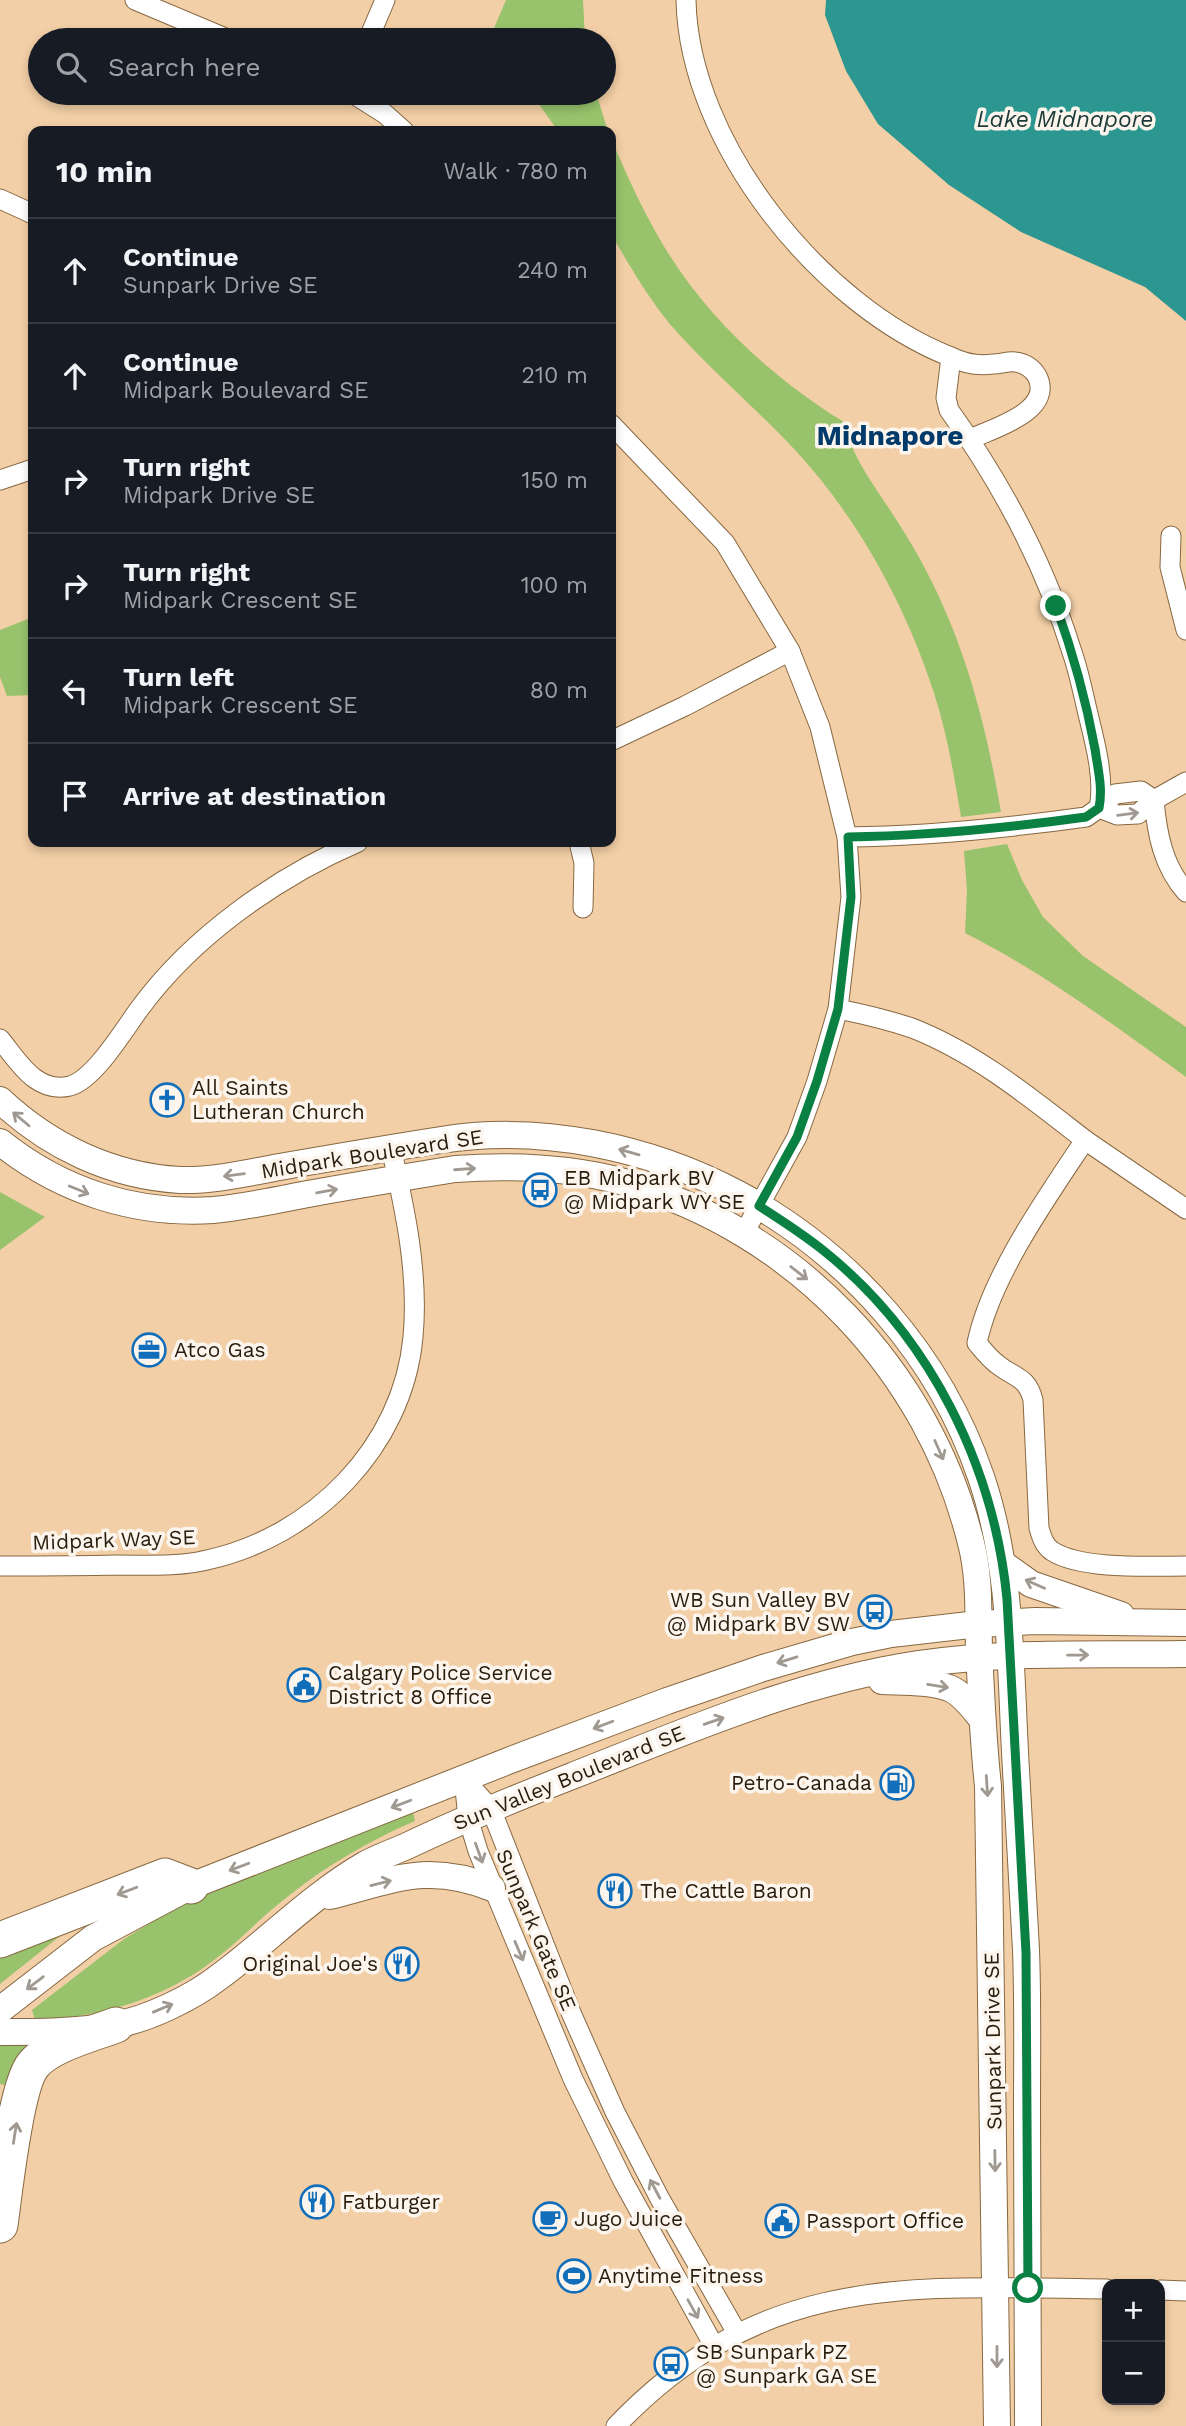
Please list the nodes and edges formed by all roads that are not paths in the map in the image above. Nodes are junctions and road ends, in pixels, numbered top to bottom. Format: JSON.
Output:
{"nodes":[{"id":1,"x":385,"y":0,"type":"edge"},
{"id":2,"x":686,"y":0,"type":"edge"},
{"id":3,"x":142,"y":1,"type":"edge"},
{"id":4,"x":203,"y":28,"type":"edge"},
{"id":5,"x":373,"y":28,"type":"edge"},
{"id":6,"x":371,"y":105,"type":"edge"},
{"id":7,"x":398,"y":126,"type":"edge"},
{"id":8,"x":0,"y":199,"type":"edge"},
{"id":9,"x":28,"y":212,"type":"edge"},
{"id":10,"x":951,"y":357,"type":"junction"},
{"id":11,"x":616,"y":438,"type":"edge"},
{"id":12,"x":970,"y":439,"type":"junction"},
{"id":13,"x":28,"y":471,"type":"edge"},
{"id":14,"x":0,"y":480,"type":"edge"},
{"id":15,"x":1171,"y":536,"type":"dead end"},
{"id":16,"x":1186,"y":631,"type":"edge"},
{"id":17,"x":790,"y":651,"type":"junction"},
{"id":18,"x":616,"y":739,"type":"edge"},
{"id":19,"x":1186,"y":782,"type":"edge"},
{"id":20,"x":1154,"y":800,"type":"junction"},
{"id":21,"x":1099,"y":808,"type":"junction"},
{"id":22,"x":848,"y":837,"type":"junction"},
{"id":23,"x":349,"y":847,"type":"edge"},
{"id":24,"x":580,"y":847,"type":"edge"},
{"id":25,"x":1186,"y":892,"type":"edge"},
{"id":26,"x":583,"y":908,"type":"dead end"},
{"id":27,"x":838,"y":1009,"type":"junction"},
{"id":28,"x":0,"y":1039,"type":"edge"},
{"id":29,"x":0,"y":1100,"type":"edge"},
{"id":30,"x":1085,"y":1140,"type":"junction"},
{"id":31,"x":0,"y":1142,"type":"edge"},
{"id":32,"x":391,"y":1148,"type":"junction"},
{"id":33,"x":398,"y":1178,"type":"junction"},
{"id":34,"x":759,"y":1206,"type":"junction"},
{"id":35,"x":1186,"y":1209,"type":"edge"},
{"id":36,"x":744,"y":1233,"type":"junction"},
{"id":37,"x":1003,"y":1564,"type":"junction"},
{"id":38,"x":0,"y":1566,"type":"edge"},
{"id":39,"x":1186,"y":1566,"type":"edge"},
{"id":40,"x":1008,"y":1621,"type":"junction"},
{"id":41,"x":1186,"y":1623,"type":"edge"},
{"id":42,"x":978,"y":1624,"type":"junction"},
{"id":43,"x":1146,"y":1624,"type":"junction"},
{"id":44,"x":1186,"y":1654,"type":"edge"},
{"id":45,"x":1010,"y":1656,"type":"junction"},
{"id":46,"x":979,"y":1657,"type":"junction"},
{"id":47,"x":846,"y":1680,"type":"junction"},
{"id":48,"x":981,"y":1718,"type":"junction"},
{"id":49,"x":464,"y":1779,"type":"junction"},
{"id":50,"x":479,"y":1813,"type":"junction"},
{"id":51,"x":191,"y":1886,"type":"junction"},
{"id":52,"x":492,"y":1888,"type":"junction"},
{"id":53,"x":315,"y":1900,"type":"junction"},
{"id":54,"x":0,"y":1940,"type":"edge"},
{"id":55,"x":0,"y":2010,"type":"edge"},
{"id":56,"x":116,"y":2025,"type":"junction"},
{"id":57,"x":0,"y":2032,"type":"edge"},
{"id":58,"x":0,"y":2225,"type":"edge"},
{"id":59,"x":996,"y":2288,"type":"junction"},
{"id":60,"x":1028,"y":2288,"type":"junction"},
{"id":61,"x":1102,"y":2289,"type":"edge"},
{"id":62,"x":1165,"y":2290,"type":"edge"},
{"id":63,"x":1186,"y":2291,"type":"edge"},
{"id":64,"x":737,"y":2333,"type":"junction"},
{"id":65,"x":713,"y":2346,"type":"junction"},
{"id":66,"x":617,"y":2426,"type":"edge"},
{"id":67,"x":997,"y":2426,"type":"edge"},
{"id":68,"x":1028,"y":2426,"type":"edge"}],
"edges":[{"from":1,"to":5,"type":"street"},
{"from":2,"to":10,"type":"street"},
{"from":3,"to":4,"type":"street"},
{"from":6,"to":7,"type":"street"},
{"from":8,"to":9,"type":"street"},
{"from":10,"to":12,"type":"street"},
{"from":10,"to":12,"type":"street"},
{"from":11,"to":17,"type":"street"},
{"from":12,"to":21,"type":"street"},
{"from":13,"to":14,"type":"street"},
{"from":15,"to":16,"type":"street"},
{"from":17,"to":18,"type":"street"},
{"from":17,"to":22,"type":"street"},
{"from":19,"to":20,"type":"street"},
{"from":20,"to":21,"type":"street"},
{"from":20,"to":25,"type":"street"},
{"from":21,"to":22,"type":"street"},
{"from":22,"to":27,"type":"street"},
{"from":23,"to":28,"type":"street"},
{"from":24,"to":26,"type":"street"},
{"from":27,"to":30,"type":"street"},
{"from":27,"to":34,"type":"street"},
{"from":32,"to":29,"type":"street","name":"Midpark Boulevard SE","one_way":true},
{"from":30,"to":35,"type":"street"},
{"from":30,"to":39,"type":"street"},
{"from":31,"to":33,"type":"street","name":"Midpark Boulevard SE","one_way":true},
{"from":32,"to":33,"type":"street","name":"Midpark Way SE"},
{"from":34,"to":32,"type":"street","name":"Midpark Boulevard SE","one_way":true},
{"from":33,"to":36,"type":"street","name":"Midpark Boulevard SE","one_way":true},
{"from":33,"to":38,"type":"street","name":"Midpark Way SE"},
{"from":34,"to":36,"type":"street"},
{"from":34,"to":37,"type":"street","name":"Midpark Boulevard SE"},
{"from":36,"to":42,"type":"street","name":"Midpark Boulevard SE","one_way":true},
{"from":37,"to":40,"type":"street","name":"Midpark Boulevard SE"},
{"from":43,"to":37,"type":"street","one_way":true},
{"from":40,"to":42,"type":"street","name":"Sun Valley Boulevard SE"},
{"from":40,"to":43,"type":"street","name":"Sun Valley Boulevard SE"},
{"from":40,"to":45,"type":"street","name":"Midpark Boulevard SE"},
{"from":41,"to":43,"type":"street","name":"Sun Valley Boulevard SE"},
{"from":42,"to":46,"type":"street","name":"Midpark Boulevard SE"},
{"from":42,"to":49,"type":"street","name":"Sun Valley Boulevard SE","one_way":true},
{"from":45,"to":44,"type":"street","name":"Sun Valley Boulevard SE","one_way":true},
{"from":45,"to":46,"type":"street","name":"Sun Valley Boulevard SE"},
{"from":45,"to":60,"type":"street","name":"Sunpark Drive SE"},
{"from":46,"to":47,"type":"street","name":"Sun Valley Boulevard SE"},
{"from":46,"to":48,"type":"street","name":"Sunpark Drive SE"},
{"from":47,"to":48,"type":"street","one_way":true},
{"from":50,"to":47,"type":"street","name":"Sun Valley Boulevard SE","one_way":true},
{"from":48,"to":59,"type":"street","name":"Sunpark Drive SE","one_way":true},
{"from":49,"to":50,"type":"street","name":"Sunpark Gate SE"},
{"from":49,"to":51,"type":"street","name":"Sun Valley Boulevard SE","one_way":true},
{"from":50,"to":52,"type":"street","name":"Sunpark Gate SE","one_way":true},
{"from":50,"to":53,"type":"street","name":"Sun Valley Boulevard SE"},
{"from":64,"to":50,"type":"street","name":"Sunpark Gate SE","one_way":true},
{"from":51,"to":54,"type":"highway","one_way":true},
{"from":51,"to":55,"type":"street","name":"Sun Valley Boulevard SE","one_way":true},
{"from":53,"to":52,"type":"street","one_way":true},
{"from":52,"to":65,"type":"street","name":"Sunpark Gate SE","one_way":true},
{"from":56,"to":53,"type":"street","name":"Sun Valley Boulevard SE","one_way":true},
{"from":56,"to":57,"type":"street","name":"Sun Valley Boulevard SE"},
{"from":58,"to":56,"type":"highway","one_way":true},
{"from":59,"to":60,"type":"street"},
{"from":59,"to":64,"type":"street"},
{"from":59,"to":67,"type":"street","name":"Sunpark Drive SE","one_way":true},
{"from":60,"to":61,"type":"street"},
{"from":60,"to":68,"type":"street","name":"Sunpark Drive SE"},
{"from":62,"to":63,"type":"street"},
{"from":64,"to":65,"type":"street"},
{"from":65,"to":66,"type":"street"}]}
